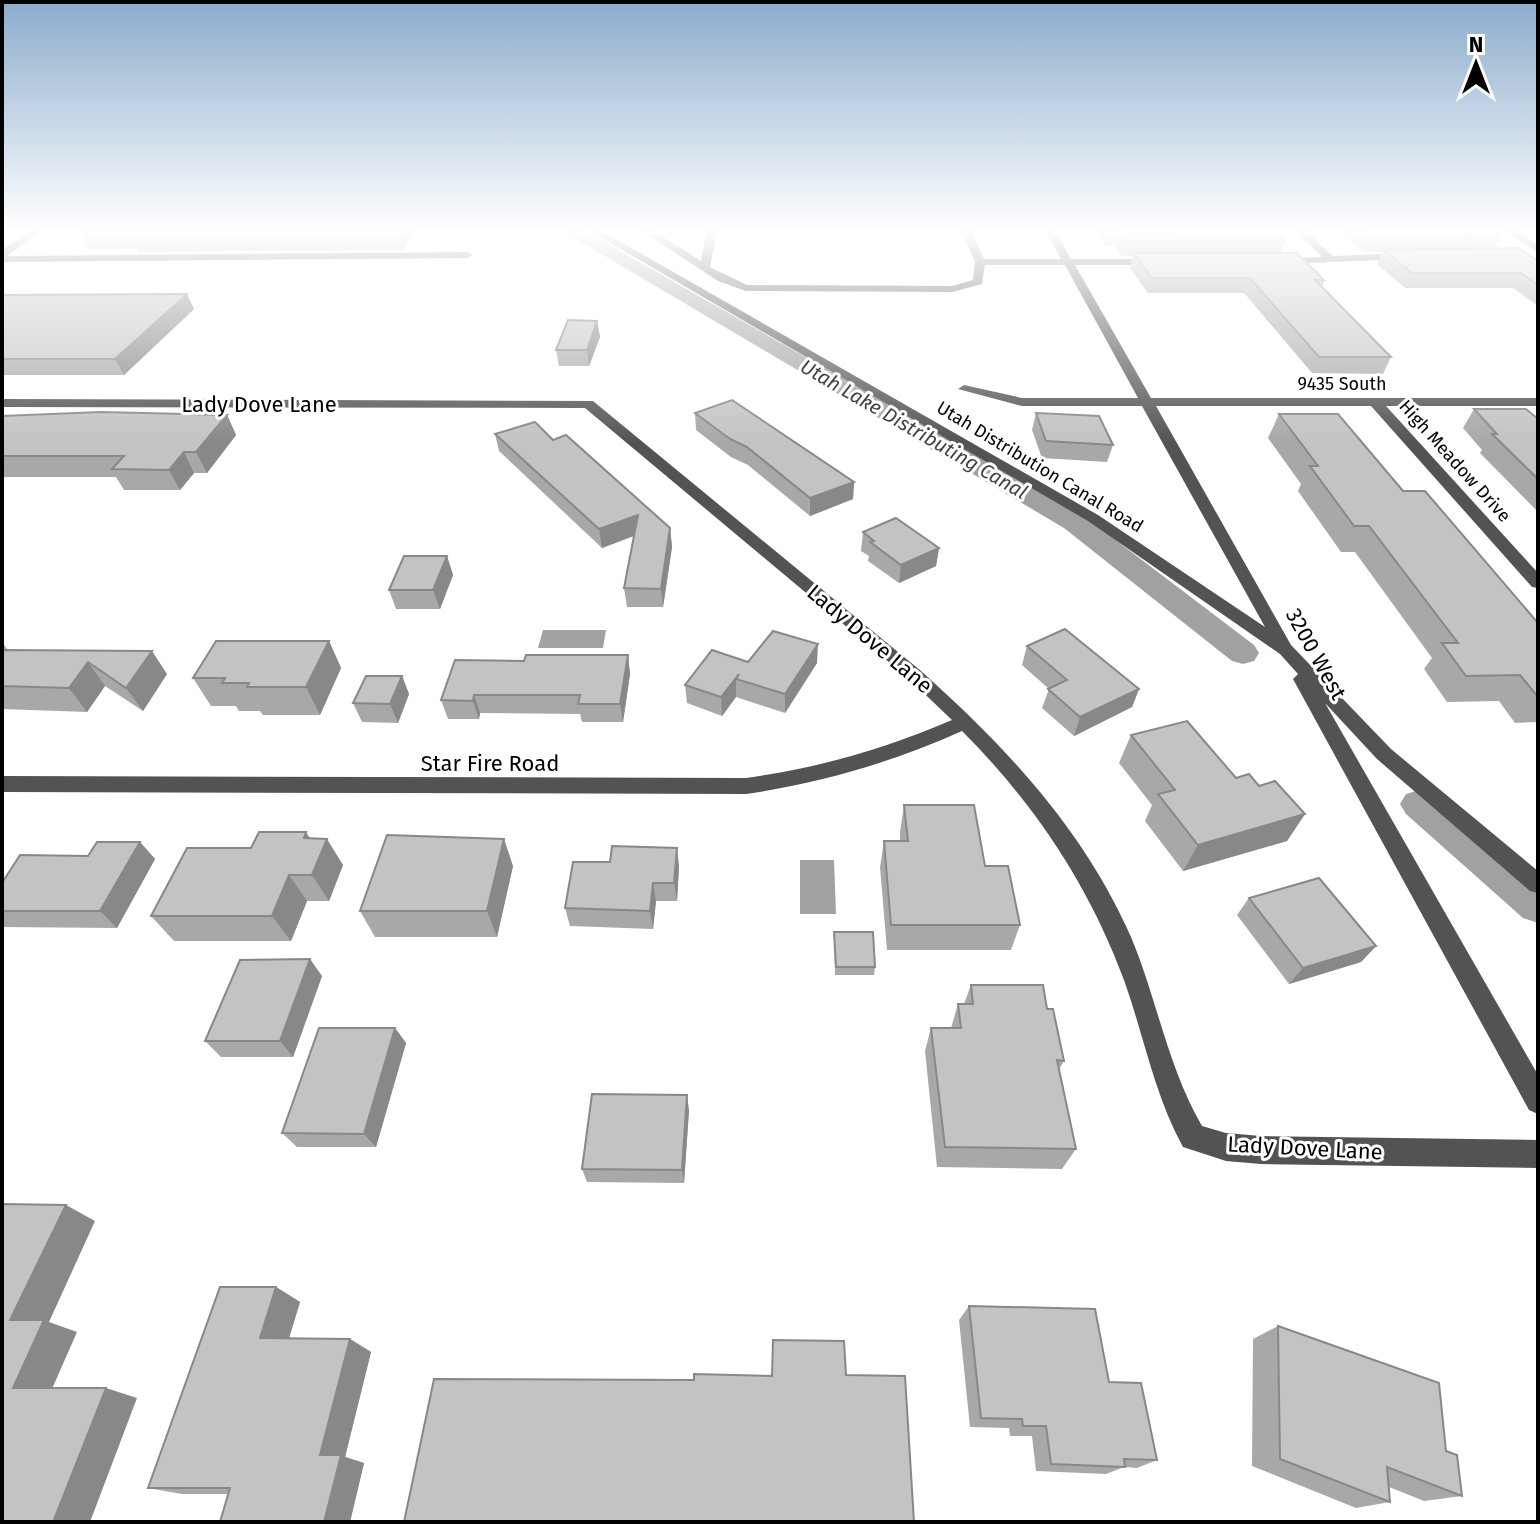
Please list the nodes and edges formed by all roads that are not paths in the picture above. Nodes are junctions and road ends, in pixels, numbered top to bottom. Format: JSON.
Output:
{"nodes":[{"id":1,"x":716,"y":301,"type":"edge"},
{"id":2,"x":1090,"y":301,"type":"edge"},
{"id":3,"x":964,"y":389,"type":"dead end"},
{"id":4,"x":1146,"y":402,"type":"junction"},
{"id":5,"x":1375,"y":402,"type":"junction"},
{"id":6,"x":1538,"y":402,"type":"edge"},
{"id":7,"x":2,"y":403,"type":"edge"},
{"id":8,"x":1538,"y":583,"type":"edge"},
{"id":9,"x":1286,"y":650,"type":"junction"},
{"id":10,"x":967,"y":721,"type":"junction"},
{"id":11,"x":2,"y":784,"type":"edge"},
{"id":12,"x":1538,"y":884,"type":"edge"},
{"id":13,"x":1538,"y":1101,"type":"edge"},
{"id":14,"x":1538,"y":1154,"type":"edge"}],
"edges":[{"from":1,"to":9,"type":"street","name":"Utah Distribution Canal Road"},
{"from":2,"to":4,"type":"street","name":"3200 West"},
{"from":3,"to":4,"type":"street","name":"9435 South"},
{"from":4,"to":5,"type":"street","name":"9435 South"},
{"from":4,"to":9,"type":"street","name":"3200 West"},
{"from":5,"to":6,"type":"street","name":"9435 South"},
{"from":5,"to":8,"type":"street","name":"High Meadow Drive"},
{"from":7,"to":10,"type":"street","name":"Lady Dove Lane"},
{"from":9,"to":12,"type":"street","name":"Utah Distribution Canal Road"},
{"from":9,"to":13,"type":"street","name":"3200 West"},
{"from":10,"to":11,"type":"street","name":"Star Fire Road"},
{"from":10,"to":14,"type":"street","name":"Lady Dove Lane"}]}
